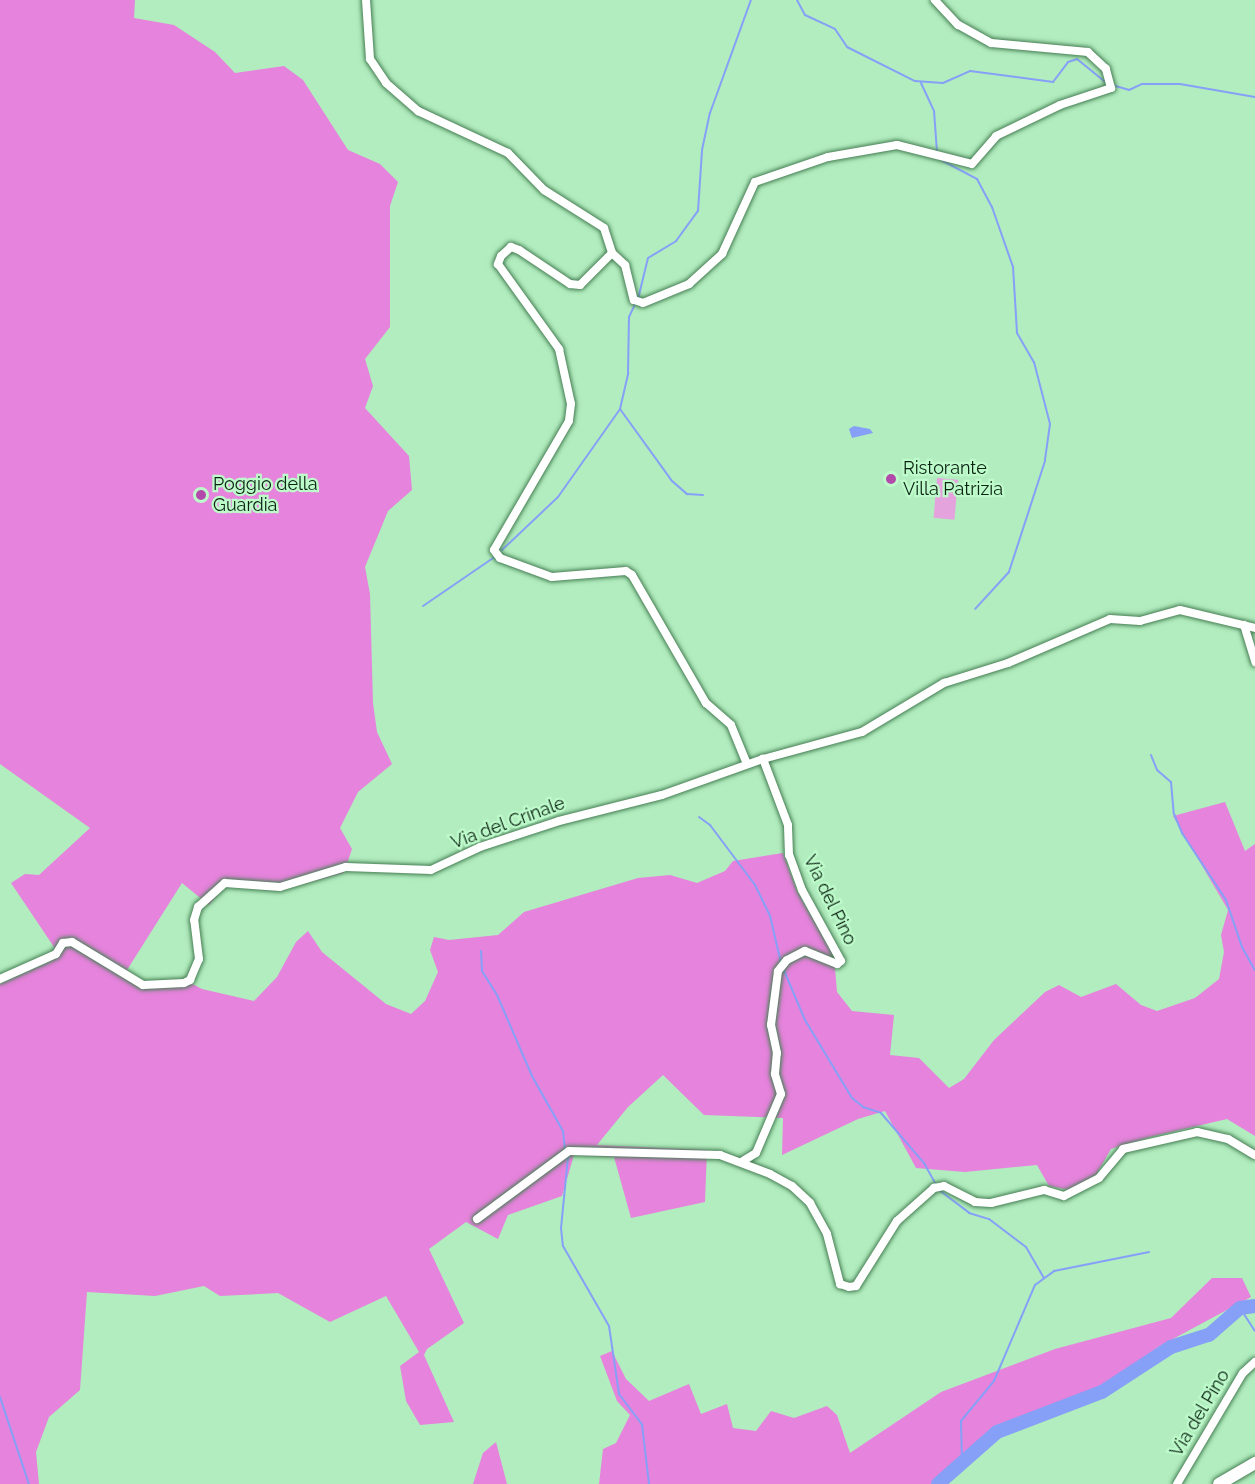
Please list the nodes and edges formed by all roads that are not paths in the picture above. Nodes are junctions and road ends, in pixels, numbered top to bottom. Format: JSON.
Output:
{"nodes":[{"id":1,"x":366,"y":0,"type":"edge"},
{"id":2,"x":935,"y":0,"type":"edge"},
{"id":3,"x":612,"y":253,"type":"junction"},
{"id":4,"x":1244,"y":626,"type":"junction"},
{"id":5,"x":1255,"y":628,"type":"edge"},
{"id":6,"x":1255,"y":662,"type":"edge"},
{"id":7,"x":763,"y":759,"type":"junction"},
{"id":8,"x":747,"y":764,"type":"junction"},
{"id":9,"x":0,"y":979,"type":"edge"},
{"id":10,"x":1255,"y":1155,"type":"edge"},
{"id":11,"x":743,"y":1161,"type":"junction"},
{"id":12,"x":477,"y":1219,"type":"dead end"},
{"id":13,"x":1255,"y":1362,"type":"edge"},
{"id":14,"x":1255,"y":1463,"type":"edge"},
{"id":15,"x":1178,"y":1484,"type":"edge"},
{"id":16,"x":1219,"y":1484,"type":"edge"}],
"edges":[{"from":1,"to":3,"type":"street"},
{"from":2,"to":3,"type":"street"},
{"from":3,"to":8,"type":"street"},
{"from":4,"to":5,"type":"street","name":"Via del Crinale"},
{"from":4,"to":6,"type":"street"},
{"from":4,"to":7,"type":"street","name":"Via del Crinale"},
{"from":7,"to":8,"type":"street","name":"Via del Crinale"},
{"from":7,"to":11,"type":"street","name":"Via del Pino"},
{"from":8,"to":9,"type":"street","name":"Via del Crinale"},
{"from":10,"to":11,"type":"street"},
{"from":11,"to":12,"type":"street"},
{"from":13,"to":15,"type":"street","name":"Via del Pino"},
{"from":14,"to":16,"type":"street"}]}
